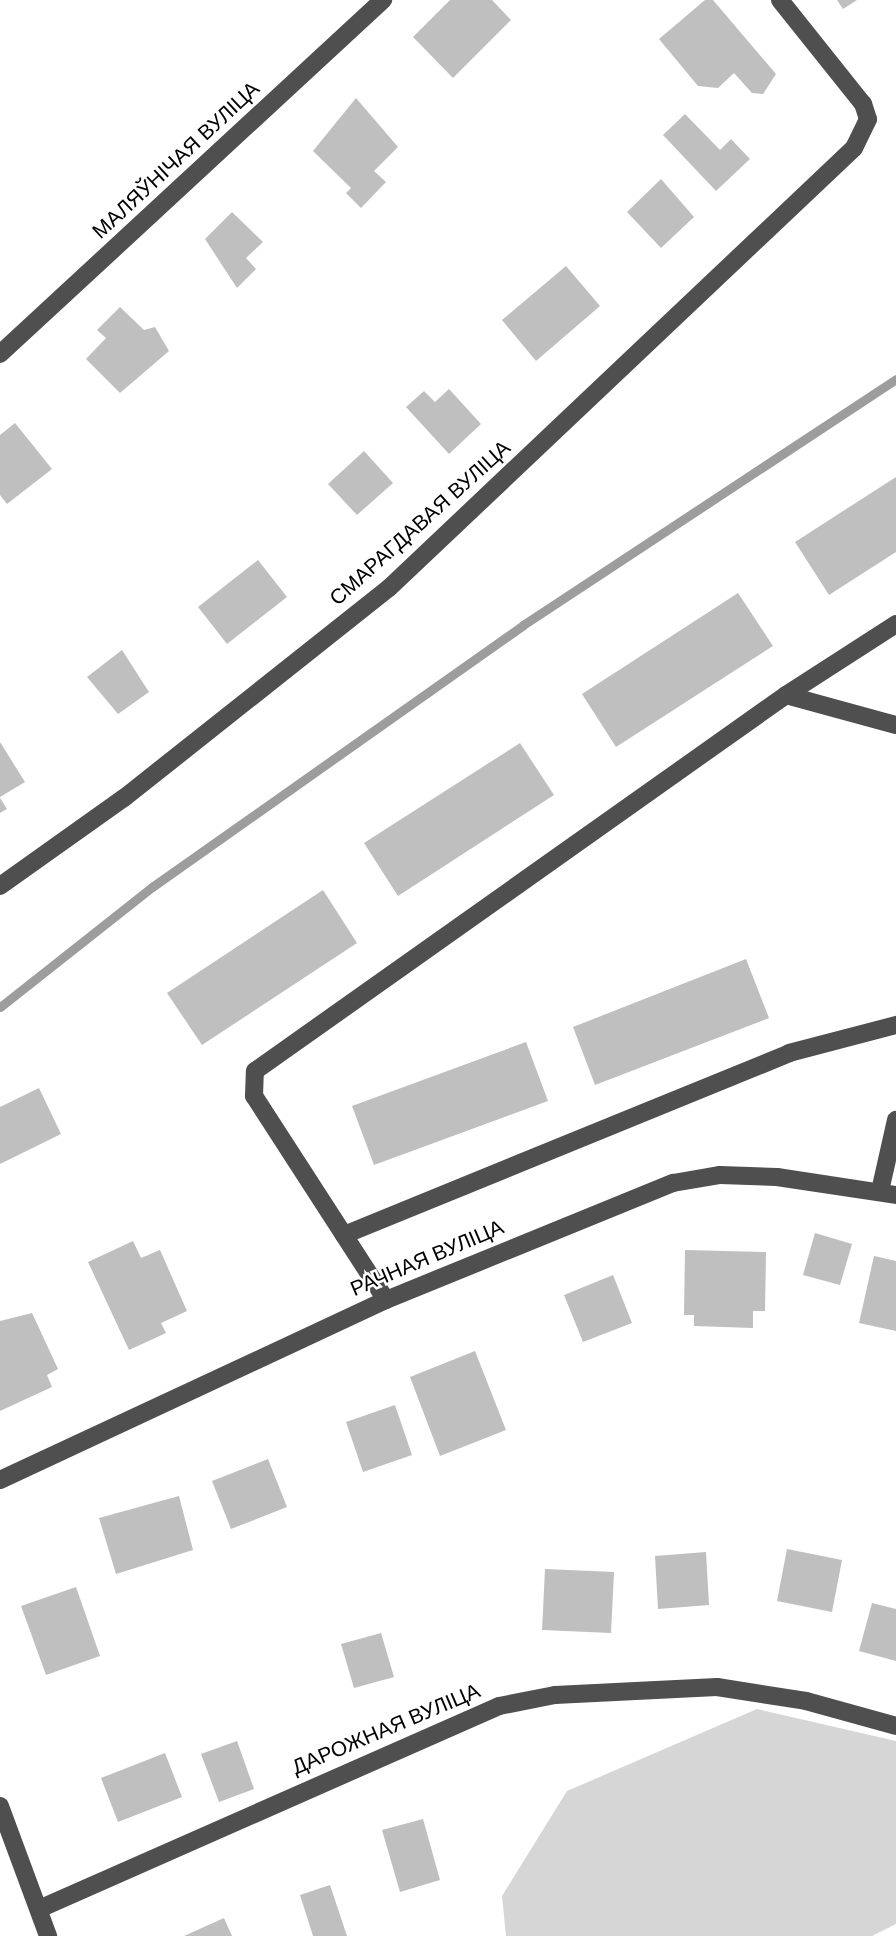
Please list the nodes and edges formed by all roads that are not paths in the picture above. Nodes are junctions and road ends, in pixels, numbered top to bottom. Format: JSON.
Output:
{"nodes":[{"id":1,"x":383,"y":0,"type":"edge"},
{"id":2,"x":780,"y":0,"type":"edge"},
{"id":3,"x":0,"y":354,"type":"edge"},
{"id":4,"x":896,"y":624,"type":"edge"},
{"id":5,"x":786,"y":695,"type":"junction"},
{"id":6,"x":896,"y":724,"type":"edge"},
{"id":7,"x":0,"y":886,"type":"edge"},
{"id":8,"x":896,"y":1025,"type":"edge"},
{"id":9,"x":896,"y":1120,"type":"edge"},
{"id":10,"x":888,"y":1193,"type":"edge"},
{"id":11,"x":344,"y":1235,"type":"junction"},
{"id":12,"x":386,"y":1300,"type":"junction"},
{"id":13,"x":0,"y":1480,"type":"edge"},
{"id":14,"x":896,"y":1726,"type":"edge"},
{"id":15,"x":0,"y":1805,"type":"edge"},
{"id":16,"x":40,"y":1909,"type":"junction"},
{"id":17,"x":48,"y":1936,"type":"edge"}],
"edges":[{"from":1,"to":3,"type":"street","name":"МАЛЯЎНІЧАЯ ВУЛІЦА"},
{"from":2,"to":7,"type":"street","name":"СМАРАГДАВАЯ ВУЛІЦА"},
{"from":4,"to":5,"type":"street"},
{"from":5,"to":6,"type":"street"},
{"from":5,"to":11,"type":"street"},
{"from":8,"to":11,"type":"street"},
{"from":9,"to":10,"type":"street"},
{"from":10,"to":12,"type":"street","name":"РАЧНАЯ ВУЛІЦА"},
{"from":11,"to":12,"type":"street"},
{"from":12,"to":13,"type":"street","name":"РАЧНАЯ ВУЛІЦА"},
{"from":14,"to":16,"type":"street","name":"ДАРОЖНАЯ ВУЛІЦА"},
{"from":15,"to":16,"type":"street"},
{"from":16,"to":17,"type":"street"}]}
